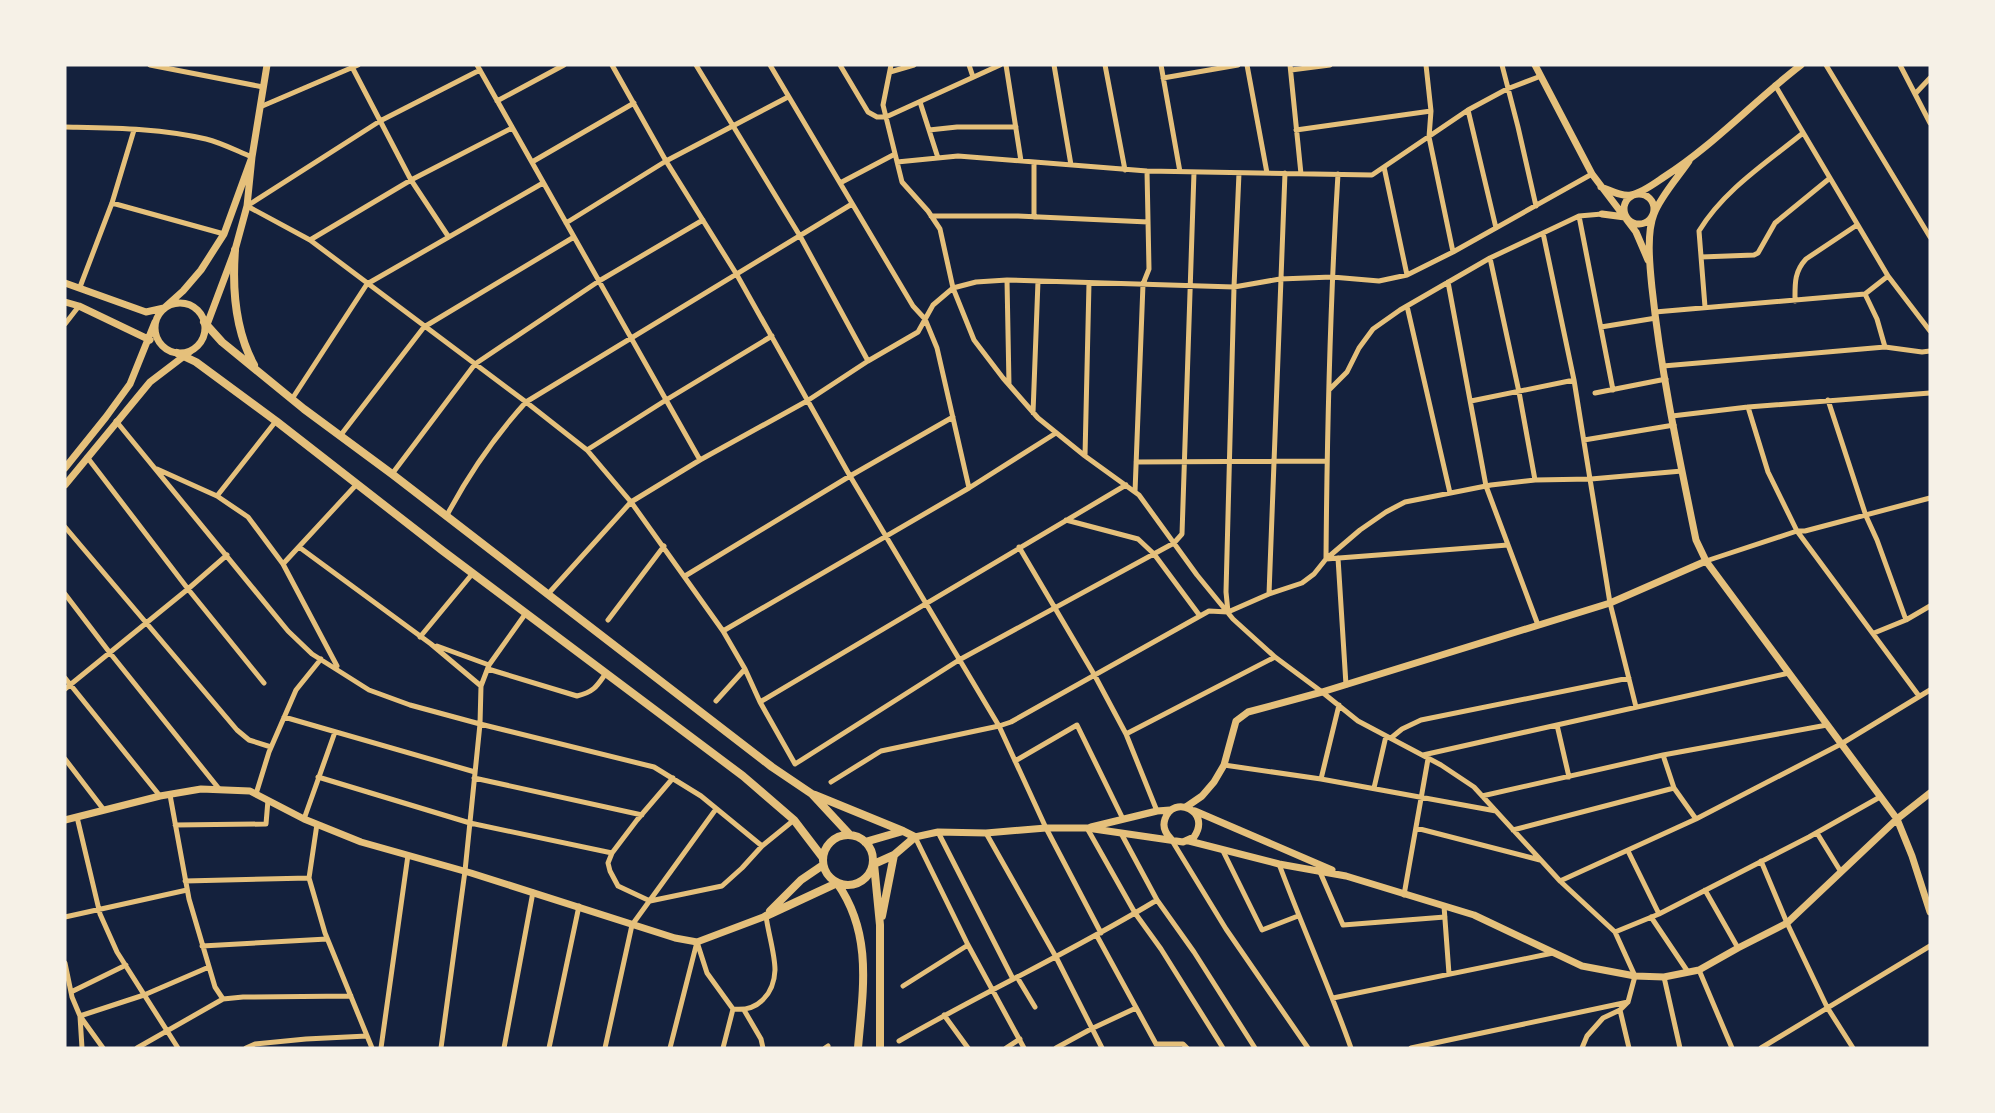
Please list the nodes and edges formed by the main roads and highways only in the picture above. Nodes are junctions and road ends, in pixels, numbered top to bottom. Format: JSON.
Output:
{"nodes":[{"id":1,"x":235,"y":250,"type":"road end"},
{"id":2,"x":205,"y":326,"type":"road end"},
{"id":3,"x":181,"y":354,"type":"road end"},
{"id":4,"x":257,"y":371,"type":"junction"},
{"id":5,"x":812,"y":794,"type":"junction"},
{"id":6,"x":903,"y":831,"type":"junction"},
{"id":7,"x":849,"y":835,"type":"junction"},
{"id":8,"x":865,"y":842,"type":"junction"},
{"id":9,"x":894,"y":855,"type":"junction"},
{"id":10,"x":823,"y":861,"type":"junction"},
{"id":11,"x":874,"y":864,"type":"junction"},
{"id":12,"x":837,"y":883,"type":"junction"},
{"id":13,"x":880,"y":925,"type":"junction"},
{"id":14,"x":858,"y":1048,"type":"edge"},
{"id":15,"x":880,"y":1048,"type":"edge"}],
"edges":[{"from":1,"to":4,"type":"main road"},
{"from":2,"to":4,"type":"main road"},
{"from":3,"to":10,"type":"main road"},
{"from":4,"to":5,"type":"main road"},
{"from":5,"to":6,"type":"main road"},
{"from":5,"to":7,"type":"main road"},
{"from":6,"to":8,"type":"main road"},
{"from":6,"to":9,"type":"main road"},
{"from":7,"to":8,"type":"main road"},
{"from":7,"to":10,"type":"main road"},
{"from":8,"to":11,"type":"main road"},
{"from":9,"to":11,"type":"main road"},
{"from":9,"to":13,"type":"main road"},
{"from":10,"to":12,"type":"main road"},
{"from":10,"to":12,"type":"main road"},
{"from":11,"to":12,"type":"main road"},
{"from":11,"to":13,"type":"main road"},
{"from":12,"to":14,"type":"main road"},
{"from":13,"to":15,"type":"main road"}]}
